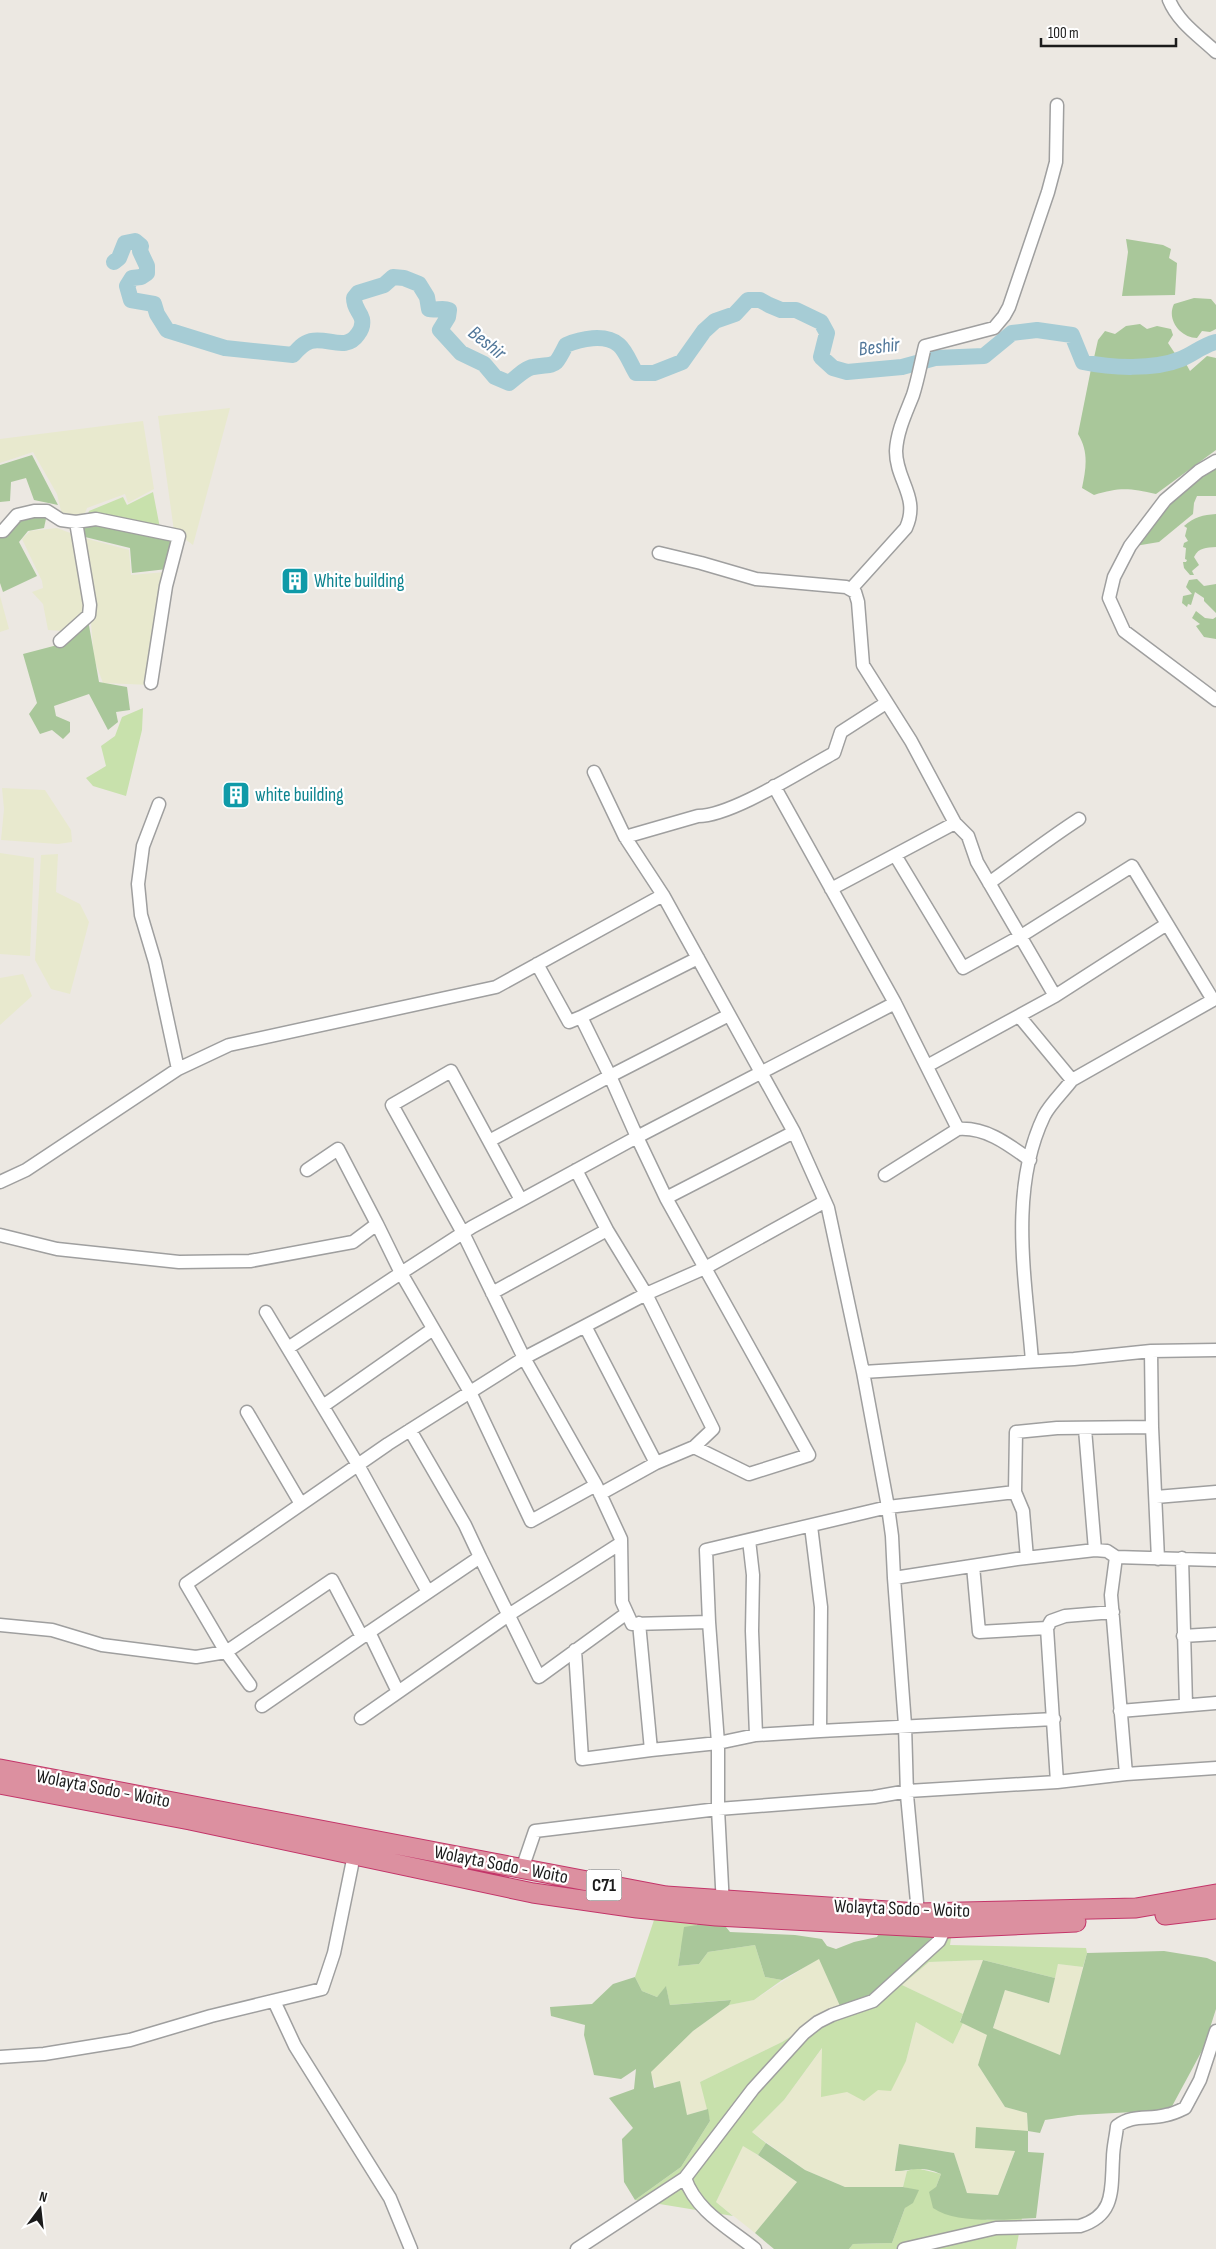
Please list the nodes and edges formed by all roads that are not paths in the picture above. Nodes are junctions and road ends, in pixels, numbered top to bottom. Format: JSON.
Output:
{"nodes":[{"id":1,"x":1169,"y":0,"type":"edge"},
{"id":2,"x":1216,"y":52,"type":"edge"},
{"id":3,"x":1057,"y":105,"type":"dead end"},
{"id":4,"x":1216,"y":462,"type":"edge"},
{"id":5,"x":76,"y":522,"type":"junction"},
{"id":6,"x":0,"y":531,"type":"edge"},
{"id":7,"x":659,"y":553,"type":"dead end"},
{"id":8,"x":851,"y":588,"type":"junction"},
{"id":9,"x":60,"y":641,"type":"dead end"},
{"id":10,"x":150,"y":683,"type":"dead end"},
{"id":11,"x":1216,"y":700,"type":"edge"},
{"id":12,"x":886,"y":703,"type":"junction"},
{"id":13,"x":594,"y":772,"type":"dead end"},
{"id":14,"x":774,"y":786,"type":"junction"},
{"id":15,"x":159,"y":804,"type":"dead end"},
{"id":16,"x":1079,"y":819,"type":"dead end"},
{"id":17,"x":955,"y":823,"type":"junction"},
{"id":18,"x":625,"y":837,"type":"junction"},
{"id":19,"x":895,"y":855,"type":"junction"},
{"id":20,"x":989,"y":882,"type":"junction"},
{"id":21,"x":831,"y":888,"type":"junction"},
{"id":22,"x":663,"y":895,"type":"junction"},
{"id":23,"x":1167,"y":924,"type":"junction"},
{"id":24,"x":1021,"y":936,"type":"junction"},
{"id":25,"x":698,"y":958,"type":"junction"},
{"id":26,"x":537,"y":964,"type":"junction"},
{"id":27,"x":1055,"y":996,"type":"junction"},
{"id":28,"x":895,"y":1003,"type":"junction"},
{"id":29,"x":729,"y":1015,"type":"junction"},
{"id":30,"x":1019,"y":1016,"type":"junction"},
{"id":31,"x":580,"y":1017,"type":"junction"},
{"id":32,"x":927,"y":1066,"type":"junction"},
{"id":33,"x":178,"y":1069,"type":"junction"},
{"id":34,"x":762,"y":1074,"type":"junction"},
{"id":35,"x":610,"y":1076,"type":"junction"},
{"id":36,"x":1072,"y":1080,"type":"junction"},
{"id":37,"x":958,"y":1129,"type":"junction"},
{"id":38,"x":794,"y":1132,"type":"junction"},
{"id":39,"x":637,"y":1137,"type":"junction"},
{"id":40,"x":489,"y":1141,"type":"junction"},
{"id":41,"x":1030,"y":1160,"type":"junction"},
{"id":42,"x":307,"y":1170,"type":"dead end"},
{"id":43,"x":576,"y":1170,"type":"junction"},
{"id":44,"x":884,"y":1175,"type":"dead end"},
{"id":45,"x":0,"y":1182,"type":"edge"},
{"id":46,"x":666,"y":1198,"type":"junction"},
{"id":47,"x":521,"y":1200,"type":"junction"},
{"id":48,"x":824,"y":1202,"type":"junction"},
{"id":49,"x":377,"y":1224,"type":"junction"},
{"id":50,"x":607,"y":1230,"type":"junction"},
{"id":51,"x":463,"y":1233,"type":"junction"},
{"id":52,"x":0,"y":1236,"type":"edge"},
{"id":53,"x":705,"y":1268,"type":"junction"},
{"id":54,"x":401,"y":1273,"type":"junction"},
{"id":55,"x":492,"y":1293,"type":"junction"},
{"id":56,"x":646,"y":1294,"type":"junction"},
{"id":57,"x":266,"y":1312,"type":"dead end"},
{"id":58,"x":585,"y":1326,"type":"junction"},
{"id":59,"x":433,"y":1329,"type":"junction"},
{"id":60,"x":288,"y":1348,"type":"junction"},
{"id":61,"x":1216,"y":1350,"type":"edge"},
{"id":62,"x":1151,"y":1351,"type":"junction"},
{"id":63,"x":524,"y":1358,"type":"junction"},
{"id":64,"x":1032,"y":1361,"type":"junction"},
{"id":65,"x":863,"y":1372,"type":"junction"},
{"id":66,"x":470,"y":1392,"type":"junction"},
{"id":67,"x":323,"y":1406,"type":"junction"},
{"id":68,"x":247,"y":1412,"type":"dead end"},
{"id":69,"x":1152,"y":1427,"type":"junction"},
{"id":70,"x":1086,"y":1429,"type":"junction"},
{"id":71,"x":410,"y":1430,"type":"junction"},
{"id":72,"x":694,"y":1447,"type":"junction"},
{"id":73,"x":656,"y":1463,"type":"junction"},
{"id":74,"x":358,"y":1465,"type":"junction"},
{"id":75,"x":598,"y":1490,"type":"junction"},
{"id":76,"x":1015,"y":1492,"type":"junction"},
{"id":77,"x":1216,"y":1492,"type":"edge"},
{"id":78,"x":1156,"y":1497,"type":"junction"},
{"id":79,"x":302,"y":1504,"type":"junction"},
{"id":80,"x":888,"y":1507,"type":"junction"},
{"id":81,"x":811,"y":1526,"type":"junction"},
{"id":82,"x":749,"y":1540,"type":"junction"},
{"id":83,"x":621,"y":1543,"type":"junction"},
{"id":84,"x":1095,"y":1550,"type":"junction"},
{"id":85,"x":480,"y":1557,"type":"junction"},
{"id":86,"x":1116,"y":1557,"type":"junction"},
{"id":87,"x":1027,"y":1558,"type":"junction"},
{"id":88,"x":1182,"y":1558,"type":"junction"},
{"id":89,"x":1158,"y":1559,"type":"junction"},
{"id":90,"x":1216,"y":1560,"type":"edge"},
{"id":91,"x":972,"y":1566,"type":"junction"},
{"id":92,"x":894,"y":1578,"type":"junction"},
{"id":93,"x":428,"y":1592,"type":"junction"},
{"id":94,"x":1113,"y":1612,"type":"junction"},
{"id":95,"x":627,"y":1613,"type":"junction"},
{"id":96,"x":510,"y":1614,"type":"junction"},
{"id":97,"x":709,"y":1622,"type":"junction"},
{"id":98,"x":639,"y":1623,"type":"junction"},
{"id":99,"x":0,"y":1625,"type":"edge"},
{"id":100,"x":1047,"y":1628,"type":"junction"},
{"id":101,"x":366,"y":1634,"type":"junction"},
{"id":102,"x":1216,"y":1634,"type":"edge"},
{"id":103,"x":1183,"y":1636,"type":"junction"},
{"id":104,"x":575,"y":1650,"type":"junction"},
{"id":105,"x":226,"y":1652,"type":"junction"},
{"id":106,"x":250,"y":1685,"type":"dead end"},
{"id":107,"x":398,"y":1692,"type":"junction"},
{"id":108,"x":1216,"y":1703,"type":"edge"},
{"id":109,"x":1186,"y":1705,"type":"junction"},
{"id":110,"x":262,"y":1706,"type":"dead end"},
{"id":111,"x":1120,"y":1711,"type":"junction"},
{"id":112,"x":361,"y":1718,"type":"dead end"},
{"id":113,"x":1054,"y":1719,"type":"junction"},
{"id":114,"x":905,"y":1725,"type":"junction"},
{"id":115,"x":820,"y":1730,"type":"junction"},
{"id":116,"x":756,"y":1735,"type":"junction"},
{"id":117,"x":718,"y":1743,"type":"junction"},
{"id":118,"x":651,"y":1750,"type":"junction"},
{"id":119,"x":1216,"y":1768,"type":"edge"},
{"id":120,"x":0,"y":1769,"type":"edge"},
{"id":121,"x":1126,"y":1774,"type":"junction"},
{"id":122,"x":1057,"y":1782,"type":"junction"},
{"id":123,"x":0,"y":1784,"type":"edge"},
{"id":124,"x":908,"y":1791,"type":"junction"},
{"id":125,"x":718,"y":1809,"type":"junction"},
{"id":126,"x":354,"y":1855,"type":"junction"},
{"id":127,"x":484,"y":1862,"type":"junction"},
{"id":128,"x":522,"y":1869,"type":"junction"},
{"id":129,"x":480,"y":1881,"type":"junction"},
{"id":130,"x":1216,"y":1894,"type":"edge"},
{"id":131,"x":724,"y":1908,"type":"junction"},
{"id":132,"x":1216,"y":1909,"type":"edge"},
{"id":133,"x":918,"y":1913,"type":"junction"},
{"id":134,"x":945,"y":1928,"type":"junction"},
{"id":135,"x":274,"y":2001,"type":"junction"},
{"id":136,"x":1216,"y":2031,"type":"edge"},
{"id":137,"x":0,"y":2057,"type":"edge"},
{"id":138,"x":685,"y":2178,"type":"junction"},
{"id":139,"x":411,"y":2249,"type":"edge"},
{"id":140,"x":577,"y":2249,"type":"edge"},
{"id":141,"x":755,"y":2249,"type":"edge"},
{"id":142,"x":904,"y":2249,"type":"edge"}],
"edges":[{"from":1,"to":2,"type":"street"},
{"from":3,"to":8,"type":"street"},
{"from":4,"to":11,"type":"street"},
{"from":5,"to":6,"type":"street"},
{"from":5,"to":9,"type":"street"},
{"from":5,"to":10,"type":"street"},
{"from":7,"to":8,"type":"street"},
{"from":8,"to":12,"type":"street"},
{"from":12,"to":14,"type":"street"},
{"from":12,"to":17,"type":"street"},
{"from":13,"to":18,"type":"street"},
{"from":14,"to":18,"type":"street"},
{"from":14,"to":21,"type":"street"},
{"from":15,"to":33,"type":"street"},
{"from":16,"to":20,"type":"street"},
{"from":17,"to":19,"type":"street"},
{"from":17,"to":20,"type":"street"},
{"from":18,"to":22,"type":"street"},
{"from":19,"to":21,"type":"street"},
{"from":19,"to":24,"type":"street"},
{"from":20,"to":24,"type":"street"},
{"from":21,"to":28,"type":"street"},
{"from":22,"to":25,"type":"street"},
{"from":22,"to":26,"type":"street"},
{"from":23,"to":24,"type":"street"},
{"from":23,"to":27,"type":"street"},
{"from":23,"to":36,"type":"street"},
{"from":24,"to":27,"type":"street"},
{"from":25,"to":29,"type":"street"},
{"from":25,"to":31,"type":"street"},
{"from":26,"to":31,"type":"street"},
{"from":26,"to":33,"type":"street"},
{"from":27,"to":30,"type":"street"},
{"from":28,"to":32,"type":"street"},
{"from":28,"to":34,"type":"street"},
{"from":29,"to":34,"type":"street"},
{"from":29,"to":35,"type":"street"},
{"from":30,"to":32,"type":"street"},
{"from":30,"to":36,"type":"street"},
{"from":31,"to":35,"type":"street"},
{"from":32,"to":37,"type":"street"},
{"from":33,"to":45,"type":"street"},
{"from":34,"to":38,"type":"street"},
{"from":34,"to":39,"type":"street"},
{"from":35,"to":39,"type":"street"},
{"from":35,"to":40,"type":"street"},
{"from":36,"to":41,"type":"street"},
{"from":37,"to":41,"type":"street"},
{"from":37,"to":44,"type":"street"},
{"from":38,"to":46,"type":"street"},
{"from":38,"to":48,"type":"street"},
{"from":39,"to":43,"type":"street"},
{"from":39,"to":46,"type":"street"},
{"from":40,"to":47,"type":"street"},
{"from":40,"to":51,"type":"street"},
{"from":41,"to":64,"type":"street"},
{"from":42,"to":49,"type":"street"},
{"from":43,"to":47,"type":"street"},
{"from":43,"to":50,"type":"street"},
{"from":46,"to":53,"type":"street"},
{"from":47,"to":51,"type":"street"},
{"from":48,"to":53,"type":"street"},
{"from":48,"to":65,"type":"street"},
{"from":49,"to":52,"type":"street"},
{"from":49,"to":54,"type":"street"},
{"from":50,"to":55,"type":"street"},
{"from":50,"to":56,"type":"street"},
{"from":51,"to":54,"type":"street"},
{"from":51,"to":55,"type":"street"},
{"from":53,"to":56,"type":"street"},
{"from":53,"to":72,"type":"street"},
{"from":54,"to":59,"type":"street"},
{"from":54,"to":60,"type":"street"},
{"from":55,"to":63,"type":"street"},
{"from":56,"to":58,"type":"street"},
{"from":56,"to":72,"type":"street"},
{"from":57,"to":60,"type":"street"},
{"from":58,"to":63,"type":"street"},
{"from":58,"to":73,"type":"street"},
{"from":59,"to":66,"type":"street"},
{"from":59,"to":67,"type":"street"},
{"from":60,"to":67,"type":"street"},
{"from":61,"to":62,"type":"street"},
{"from":62,"to":64,"type":"street"},
{"from":62,"to":69,"type":"street"},
{"from":63,"to":66,"type":"street"},
{"from":63,"to":75,"type":"street"},
{"from":64,"to":65,"type":"street"},
{"from":65,"to":80,"type":"street"},
{"from":66,"to":71,"type":"street"},
{"from":66,"to":75,"type":"street"},
{"from":67,"to":74,"type":"street"},
{"from":68,"to":79,"type":"street"},
{"from":69,"to":70,"type":"street"},
{"from":69,"to":78,"type":"street"},
{"from":70,"to":76,"type":"street"},
{"from":70,"to":84,"type":"street"},
{"from":71,"to":74,"type":"street"},
{"from":71,"to":85,"type":"street"},
{"from":72,"to":73,"type":"street"},
{"from":73,"to":75,"type":"street"},
{"from":74,"to":79,"type":"street"},
{"from":74,"to":93,"type":"street"},
{"from":75,"to":83,"type":"street"},
{"from":76,"to":80,"type":"street"},
{"from":76,"to":87,"type":"street"},
{"from":77,"to":78,"type":"street"},
{"from":78,"to":89,"type":"street"},
{"from":79,"to":105,"type":"street"},
{"from":80,"to":81,"type":"street"},
{"from":80,"to":92,"type":"street"},
{"from":81,"to":82,"type":"street"},
{"from":81,"to":115,"type":"street"},
{"from":82,"to":97,"type":"street"},
{"from":82,"to":116,"type":"street"},
{"from":83,"to":95,"type":"street"},
{"from":83,"to":96,"type":"street"},
{"from":84,"to":86,"type":"street"},
{"from":84,"to":87,"type":"street"},
{"from":85,"to":93,"type":"street"},
{"from":85,"to":96,"type":"street"},
{"from":86,"to":89,"type":"street"},
{"from":86,"to":94,"type":"street"},
{"from":87,"to":91,"type":"street"},
{"from":88,"to":89,"type":"street"},
{"from":88,"to":90,"type":"street"},
{"from":88,"to":103,"type":"street"},
{"from":91,"to":92,"type":"street"},
{"from":91,"to":100,"type":"street"},
{"from":92,"to":114,"type":"street"},
{"from":93,"to":101,"type":"street"},
{"from":94,"to":100,"type":"street"},
{"from":94,"to":111,"type":"street"},
{"from":95,"to":98,"type":"street"},
{"from":95,"to":104,"type":"street"},
{"from":96,"to":104,"type":"street"},
{"from":96,"to":107,"type":"street"},
{"from":97,"to":98,"type":"street"},
{"from":97,"to":117,"type":"street"},
{"from":98,"to":118,"type":"street"},
{"from":99,"to":105,"type":"street"},
{"from":100,"to":113,"type":"street"},
{"from":101,"to":105,"type":"street"},
{"from":101,"to":107,"type":"street"},
{"from":101,"to":110,"type":"street"},
{"from":102,"to":103,"type":"street"},
{"from":103,"to":109,"type":"street"},
{"from":104,"to":118,"type":"street"},
{"from":105,"to":106,"type":"street"},
{"from":107,"to":112,"type":"street"},
{"from":108,"to":109,"type":"street"},
{"from":109,"to":111,"type":"street"},
{"from":111,"to":121,"type":"street"},
{"from":113,"to":114,"type":"street"},
{"from":113,"to":122,"type":"street"},
{"from":114,"to":115,"type":"street"},
{"from":114,"to":124,"type":"street"},
{"from":115,"to":116,"type":"street"},
{"from":116,"to":117,"type":"street"},
{"from":117,"to":118,"type":"street"},
{"from":117,"to":125,"type":"street"},
{"from":119,"to":121,"type":"street"},
{"from":120,"to":127,"type":"highway","name":"Wolayta Sodo - Woito","number":"C71"},
{"from":121,"to":122,"type":"street"},
{"from":122,"to":124,"type":"street"},
{"from":123,"to":126,"type":"highway","name":"Wolayta Sodo - Woito","number":"C71"},
{"from":124,"to":125,"type":"street"},
{"from":124,"to":133,"type":"street"},
{"from":125,"to":128,"type":"street"},
{"from":125,"to":131,"type":"street"},
{"from":126,"to":129,"type":"highway","name":"Wolayta Sodo - Woito","number":"C71"},
{"from":126,"to":135,"type":"street"},
{"from":127,"to":128,"type":"highway","name":"Wolayta Sodo - Woito","number":"C71"},
{"from":127,"to":129,"type":"highway"},
{"from":128,"to":131,"type":"highway","name":"Wolayta Sodo - Woito","number":"C71"},
{"from":129,"to":131,"type":"highway","name":"Wolayta Sodo - Woito","number":"C71"},
{"from":130,"to":133,"type":"highway","name":"Wolayta Sodo - Woito","number":"C71"},
{"from":131,"to":133,"type":"highway","name":"Wolayta Sodo - Woito","number":"C71"},
{"from":131,"to":134,"type":"highway","name":"Wolayta Sodo - Woito","number":"C71"},
{"from":132,"to":134,"type":"highway","name":"Wolayta Sodo - Woito","number":"C71"},
{"from":134,"to":138,"type":"street"},
{"from":135,"to":137,"type":"street"},
{"from":135,"to":139,"type":"street"},
{"from":136,"to":142,"type":"street"},
{"from":138,"to":140,"type":"street"},
{"from":138,"to":141,"type":"street"}]}
